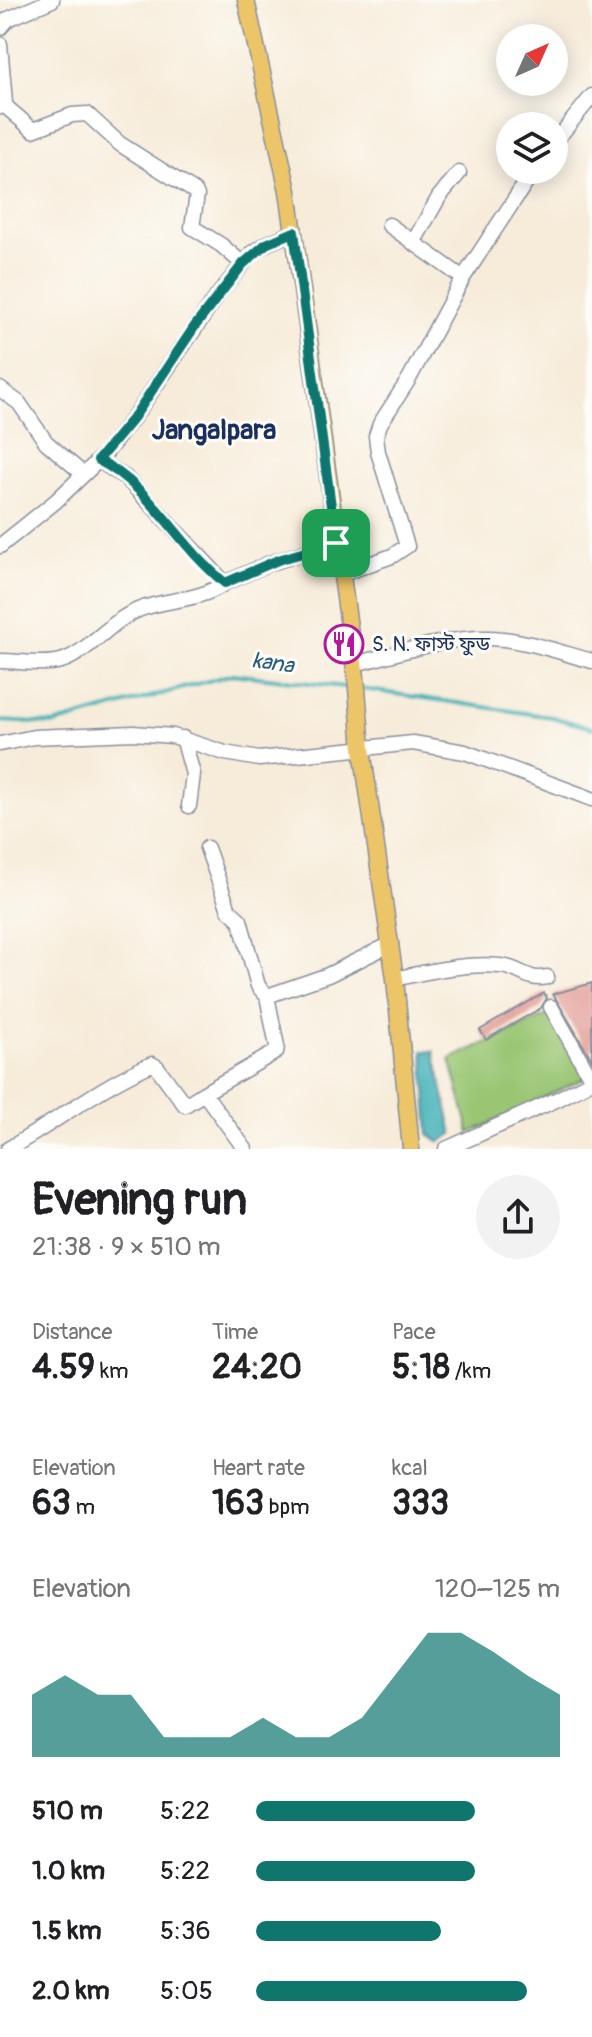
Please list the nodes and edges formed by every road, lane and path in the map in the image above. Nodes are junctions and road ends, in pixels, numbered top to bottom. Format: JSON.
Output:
{"nodes":[{"id":1,"x":52,"y":0,"type":"edge"},
{"id":2,"x":246,"y":0,"type":"edge"},
{"id":3,"x":0,"y":28,"type":"edge"},
{"id":4,"x":0,"y":44,"type":"edge"},
{"id":5,"x":592,"y":96,"type":"edge"},
{"id":6,"x":2,"y":106,"type":"edge"},
{"id":7,"x":568,"y":126,"type":"edge"},
{"id":8,"x":459,"y":173,"type":"dead end"},
{"id":9,"x":525,"y":184,"type":"edge"},
{"id":10,"x":389,"y":225,"type":"dead end"},
{"id":11,"x":294,"y":232,"type":"junction"},
{"id":12,"x":413,"y":243,"type":"junction"},
{"id":13,"x":243,"y":264,"type":"junction"},
{"id":14,"x":463,"y":278,"type":"junction"},
{"id":15,"x":0,"y":389,"type":"edge"},
{"id":16,"x":98,"y":460,"type":"junction"},
{"id":17,"x":83,"y":474,"type":"junction"},
{"id":18,"x":336,"y":543,"type":"junction"},
{"id":19,"x":0,"y":546,"type":"edge"},
{"id":20,"x":342,"y":574,"type":"junction"},
{"id":21,"x":225,"y":583,"type":"junction"},
{"id":22,"x":0,"y":661,"type":"edge"},
{"id":23,"x":592,"y":661,"type":"edge"},
{"id":24,"x":355,"y":671,"type":"junction"},
{"id":25,"x":183,"y":738,"type":"junction"},
{"id":26,"x":0,"y":744,"type":"edge"},
{"id":27,"x":362,"y":749,"type":"junction"},
{"id":28,"x":592,"y":799,"type":"edge"},
{"id":29,"x":189,"y":806,"type":"dead end"},
{"id":30,"x":207,"y":848,"type":"dead end"},
{"id":31,"x":391,"y":944,"type":"junction"},
{"id":32,"x":547,"y":977,"type":"dead end"},
{"id":33,"x":395,"y":979,"type":"junction"},
{"id":34,"x":267,"y":996,"type":"junction"},
{"id":35,"x":551,"y":1007,"type":"dead end"},
{"id":36,"x":592,"y":1081,"type":"edge"},
{"id":37,"x":204,"y":1093,"type":"junction"},
{"id":38,"x":8,"y":1149,"type":"edge"},
{"id":39,"x":245,"y":1149,"type":"edge"},
{"id":40,"x":411,"y":1149,"type":"edge"},
{"id":41,"x":446,"y":1149,"type":"edge"}],
"edges":[{"from":1,"to":3,"type":"street"},
{"from":2,"to":11,"type":"main road"},
{"from":4,"to":6,"type":"street"},
{"from":5,"to":7,"type":"street"},
{"from":6,"to":13,"type":"street"},
{"from":8,"to":12,"type":"street"},
{"from":9,"to":14,"type":"street"},
{"from":10,"to":12,"type":"street"},
{"from":11,"to":13,"type":"street"},
{"from":11,"to":18,"type":"main road"},
{"from":12,"to":14,"type":"street"},
{"from":13,"to":16,"type":"street"},
{"from":14,"to":20,"type":"street"},
{"from":15,"to":17,"type":"street"},
{"from":16,"to":17,"type":"street"},
{"from":16,"to":21,"type":"street"},
{"from":17,"to":19,"type":"street"},
{"from":18,"to":20,"type":"main road"},
{"from":18,"to":21,"type":"street"},
{"from":20,"to":24,"type":"main road"},
{"from":21,"to":22,"type":"street"},
{"from":23,"to":24,"type":"street"},
{"from":24,"to":27,"type":"main road"},
{"from":25,"to":26,"type":"street"},
{"from":25,"to":27,"type":"street"},
{"from":25,"to":29,"type":"street"},
{"from":27,"to":28,"type":"street"},
{"from":27,"to":31,"type":"main road"},
{"from":30,"to":34,"type":"street"},
{"from":31,"to":33,"type":"main road"},
{"from":31,"to":34,"type":"street"},
{"from":32,"to":33,"type":"street"},
{"from":33,"to":40,"type":"main road"},
{"from":34,"to":37,"type":"street"},
{"from":35,"to":36,"type":"street"},
{"from":36,"to":41,"type":"street"},
{"from":37,"to":38,"type":"street"},
{"from":37,"to":39,"type":"street"}]}
